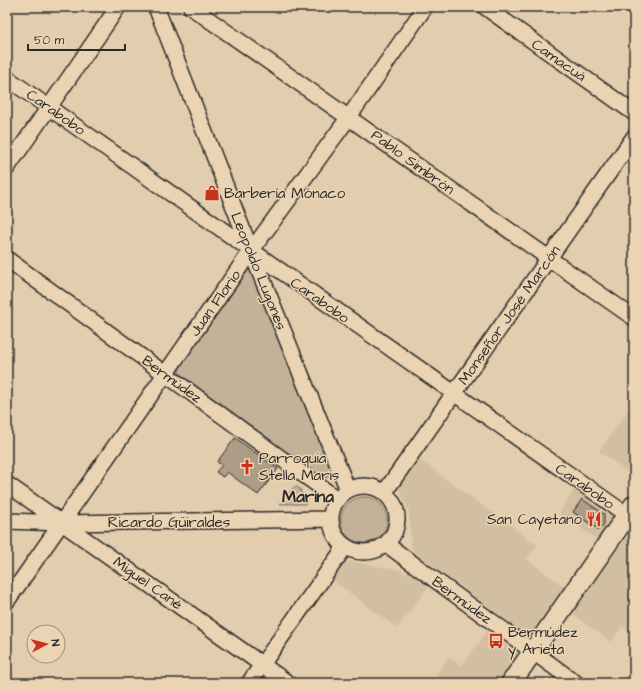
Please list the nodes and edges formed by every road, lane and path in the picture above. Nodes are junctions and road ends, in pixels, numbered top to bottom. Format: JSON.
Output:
{"nodes":[{"id":1,"x":118,"y":7,"type":"edge"},
{"id":2,"x":156,"y":7,"type":"edge"},
{"id":3,"x":191,"y":7,"type":"edge"},
{"id":4,"x":425,"y":7,"type":"edge"},
{"id":5,"x":485,"y":7,"type":"edge"},
{"id":6,"x":7,"y":78,"type":"edge"},
{"id":7,"x":48,"y":106,"type":"junction"},
{"id":8,"x":634,"y":113,"type":"edge"},
{"id":9,"x":349,"y":117,"type":"junction"},
{"id":10,"x":634,"y":137,"type":"edge"},
{"id":11,"x":7,"y":168,"type":"edge"},
{"id":12,"x":251,"y":251,"type":"junction"},
{"id":13,"x":7,"y":259,"type":"edge"},
{"id":14,"x":548,"y":259,"type":"junction"},
{"id":15,"x":634,"y":318,"type":"edge"},
{"id":16,"x":166,"y":374,"type":"junction"},
{"id":17,"x":454,"y":394,"type":"junction"},
{"id":18,"x":7,"y":484,"type":"edge"},
{"id":19,"x":384,"y":493,"type":"junction"},
{"id":20,"x":342,"y":495,"type":"junction"},
{"id":21,"x":632,"y":513,"type":"edge"},
{"id":22,"x":330,"y":520,"type":"junction"},
{"id":23,"x":7,"y":521,"type":"edge"},
{"id":24,"x":63,"y":523,"type":"junction"},
{"id":25,"x":386,"y":544,"type":"junction"},
{"id":26,"x":345,"y":547,"type":"junction"},
{"id":27,"x":7,"y":602,"type":"edge"},
{"id":28,"x":534,"y":653,"type":"junction"},
{"id":29,"x":262,"y":664,"type":"junction"},
{"id":30,"x":249,"y":683,"type":"edge"},
{"id":31,"x":288,"y":683,"type":"edge"},
{"id":32,"x":511,"y":683,"type":"edge"},
{"id":33,"x":576,"y":683,"type":"edge"}],
"edges":[{"from":1,"to":7,"type":"street"},
{"from":2,"to":12,"type":"street","name":"Leopoldo Lugones"},
{"from":3,"to":9,"type":"street","name":"Pablo Simbrón"},
{"from":4,"to":9,"type":"street","name":"Juan Florio"},
{"from":5,"to":8,"type":"street","name":"Camacuá"},
{"from":6,"to":7,"type":"street","name":"Carabobo"},
{"from":7,"to":11,"type":"street"},
{"from":7,"to":12,"type":"street","name":"Carabobo"},
{"from":9,"to":12,"type":"street","name":"Juan Florio"},
{"from":9,"to":14,"type":"street","name":"Pablo Simbrón"},
{"from":10,"to":14,"type":"street","name":"Monseñor José Marcón"},
{"from":12,"to":16,"type":"street","name":"Juan Florio"},
{"from":12,"to":17,"type":"street","name":"Carabobo"},
{"from":12,"to":20,"type":"street","name":"Leopoldo Lugones"},
{"from":13,"to":16,"type":"street","name":"Bermúdez"},
{"from":14,"to":15,"type":"street","name":"Pablo Simbrón"},
{"from":14,"to":17,"type":"street","name":"Monseñor José Marcón"},
{"from":16,"to":20,"type":"street","name":"Bermúdez"},
{"from":16,"to":24,"type":"street","name":"Juan Florio"},
{"from":17,"to":19,"type":"street","name":"Monseñor José Marcón"},
{"from":17,"to":21,"type":"street","name":"Carabobo"},
{"from":18,"to":24,"type":"street","name":"Miguel Cané"},
{"from":19,"to":20,"type":"street"},
{"from":19,"to":25,"type":"street"},
{"from":20,"to":22,"type":"street"},
{"from":21,"to":28,"type":"street"},
{"from":22,"to":24,"type":"street","name":"Ricardo Güiraldes"},
{"from":22,"to":26,"type":"street"},
{"from":23,"to":24,"type":"street","name":"Ricardo Güiraldes"},
{"from":24,"to":27,"type":"street","name":"Juan Florio"},
{"from":24,"to":29,"type":"street","name":"Miguel Cané"},
{"from":25,"to":26,"type":"street"},
{"from":25,"to":28,"type":"street","name":"Bermúdez"},
{"from":26,"to":29,"type":"street"},
{"from":28,"to":32,"type":"street"},
{"from":28,"to":33,"type":"street","name":"Bermúdez"},
{"from":29,"to":30,"type":"street"},
{"from":29,"to":31,"type":"street","name":"Miguel Cané"}]}
